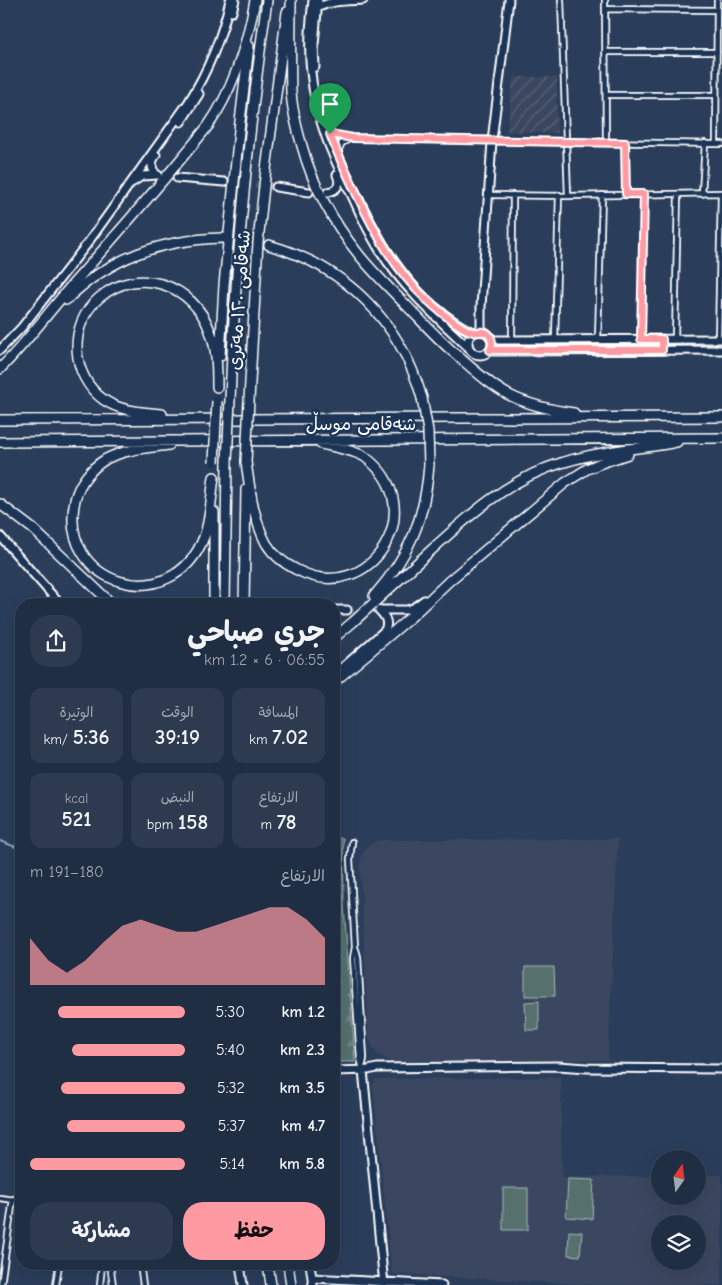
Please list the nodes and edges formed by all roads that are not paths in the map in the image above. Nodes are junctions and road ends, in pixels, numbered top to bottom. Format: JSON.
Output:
{"nodes":[{"id":1,"x":230,"y":0,"type":"edge"},
{"id":2,"x":235,"y":0,"type":"edge"},
{"id":3,"x":255,"y":0,"type":"edge"},
{"id":4,"x":267,"y":0,"type":"edge"},
{"id":5,"x":290,"y":0,"type":"edge"},
{"id":6,"x":313,"y":0,"type":"edge"},
{"id":7,"x":318,"y":0,"type":"edge"},
{"id":8,"x":364,"y":0,"type":"edge"},
{"id":9,"x":509,"y":0,"type":"edge"},
{"id":10,"x":562,"y":0,"type":"edge"},
{"id":11,"x":605,"y":0,"type":"edge"},
{"id":12,"x":716,"y":0,"type":"edge"},
{"id":13,"x":334,"y":1,"type":"edge"},
{"id":14,"x":317,"y":8,"type":"junction"},
{"id":15,"x":605,"y":9,"type":"junction"},
{"id":16,"x":716,"y":10,"type":"junction"},
{"id":17,"x":253,"y":13,"type":"junction"},
{"id":18,"x":605,"y":52,"type":"junction"},
{"id":19,"x":716,"y":52,"type":"junction"},
{"id":20,"x":606,"y":95,"type":"junction"},
{"id":21,"x":716,"y":95,"type":"junction"},
{"id":22,"x":330,"y":134,"type":"junction"},
{"id":23,"x":353,"y":138,"type":"junction"},
{"id":24,"x":492,"y":141,"type":"junction"},
{"id":25,"x":566,"y":142,"type":"junction"},
{"id":26,"x":606,"y":142,"type":"junction"},
{"id":27,"x":625,"y":143,"type":"junction"},
{"id":28,"x":704,"y":143,"type":"junction"},
{"id":29,"x":719,"y":144,"type":"edge"},
{"id":30,"x":337,"y":153,"type":"junction"},
{"id":31,"x":337,"y":168,"type":"junction"},
{"id":32,"x":177,"y":178,"type":"dead end"},
{"id":33,"x":132,"y":182,"type":"junction"},
{"id":34,"x":224,"y":182,"type":"tunnel mouth"},
{"id":35,"x":276,"y":187,"type":"tunnel mouth"},
{"id":36,"x":309,"y":192,"type":"dead end"},
{"id":37,"x":328,"y":192,"type":"dead end"},
{"id":38,"x":722,"y":193,"type":"edge"},
{"id":39,"x":626,"y":194,"type":"junction"},
{"id":40,"x":644,"y":194,"type":"junction"},
{"id":41,"x":678,"y":194,"type":"junction"},
{"id":42,"x":702,"y":194,"type":"junction"},
{"id":43,"x":488,"y":195,"type":"junction"},
{"id":44,"x":513,"y":195,"type":"junction"},
{"id":45,"x":559,"y":195,"type":"junction"},
{"id":46,"x":602,"y":195,"type":"junction"},
{"id":47,"x":568,"y":196,"type":"junction"},
{"id":48,"x":222,"y":238,"type":"tunnel mouth"},
{"id":49,"x":269,"y":245,"type":"tunnel mouth"},
{"id":50,"x":478,"y":332,"type":"junction"},
{"id":51,"x":30,"y":336,"type":"junction"},
{"id":52,"x":598,"y":339,"type":"junction"},
{"id":53,"x":641,"y":339,"type":"junction"},
{"id":54,"x":662,"y":339,"type":"junction"},
{"id":55,"x":675,"y":339,"type":"junction"},
{"id":56,"x":720,"y":339,"type":"edge"},
{"id":57,"x":492,"y":340,"type":"junction"},
{"id":58,"x":512,"y":340,"type":"junction"},
{"id":59,"x":556,"y":340,"type":"junction"},
{"id":60,"x":469,"y":348,"type":"junction"},
{"id":61,"x":0,"y":350,"type":"edge"},
{"id":62,"x":490,"y":350,"type":"junction"},
{"id":63,"x":662,"y":350,"type":"junction"},
{"id":64,"x":722,"y":350,"type":"edge"},
{"id":65,"x":0,"y":369,"type":"edge"},
{"id":66,"x":217,"y":387,"type":"junction"},
{"id":67,"x":644,"y":417,"type":"junction"},
{"id":68,"x":722,"y":417,"type":"edge"},
{"id":69,"x":202,"y":419,"type":"junction"},
{"id":70,"x":0,"y":420,"type":"edge"},
{"id":71,"x":686,"y":438,"type":"junction"},
{"id":72,"x":722,"y":438,"type":"edge"},
{"id":73,"x":203,"y":440,"type":"junction"},
{"id":74,"x":307,"y":441,"type":"junction"},
{"id":75,"x":0,"y":442,"type":"edge"},
{"id":76,"x":656,"y":447,"type":"junction"},
{"id":77,"x":246,"y":462,"type":"junction"},
{"id":78,"x":214,"y":478,"type":"junction"},
{"id":79,"x":0,"y":504,"type":"edge"},
{"id":80,"x":0,"y":536,"type":"edge"},
{"id":81,"x":445,"y":584,"type":"junction"},
{"id":82,"x":55,"y":598,"type":"edge"},
{"id":83,"x":106,"y":598,"type":"edge"},
{"id":84,"x":214,"y":598,"type":"edge"},
{"id":85,"x":225,"y":598,"type":"edge"},
{"id":86,"x":244,"y":598,"type":"edge"},
{"id":87,"x":340,"y":610,"type":"edge"},
{"id":88,"x":347,"y":610,"type":"tunnel mouth"},
{"id":89,"x":340,"y":632,"type":"edge"},
{"id":90,"x":340,"y":633,"type":"edge"},
{"id":91,"x":340,"y":670,"type":"edge"},
{"id":92,"x":340,"y":677,"type":"edge"},
{"id":93,"x":352,"y":842,"type":"dead end"},
{"id":94,"x":365,"y":1068,"type":"junction"},
{"id":95,"x":722,"y":1068,"type":"edge"},
{"id":96,"x":340,"y":1070,"type":"edge"},
{"id":97,"x":0,"y":1198,"type":"edge"},
{"id":98,"x":13,"y":1200,"type":"joint"},
{"id":99,"x":0,"y":1246,"type":"edge"},
{"id":100,"x":6,"y":1247,"type":"junction"},
{"id":101,"x":58,"y":1270,"type":"edge"},
{"id":102,"x":101,"y":1270,"type":"edge"},
{"id":103,"x":111,"y":1270,"type":"edge"},
{"id":104,"x":141,"y":1270,"type":"edge"},
{"id":105,"x":241,"y":1270,"type":"edge"},
{"id":106,"x":269,"y":1270,"type":"edge"},
{"id":107,"x":289,"y":1270,"type":"edge"},
{"id":108,"x":313,"y":1282,"type":"edge"},
{"id":109,"x":384,"y":1283,"type":"edge"},
{"id":110,"x":1,"y":1285,"type":"edge"},
{"id":111,"x":56,"y":1285,"type":"edge"},
{"id":112,"x":100,"y":1285,"type":"edge"},
{"id":113,"x":113,"y":1285,"type":"edge"},
{"id":114,"x":143,"y":1285,"type":"edge"},
{"id":115,"x":243,"y":1285,"type":"edge"},
{"id":116,"x":271,"y":1285,"type":"edge"},
{"id":117,"x":291,"y":1285,"type":"edge"},
{"id":118,"x":442,"y":1285,"type":"edge"}],
"edges":[{"from":1,"to":33,"type":"street"},
{"from":2,"to":33,"type":"street"},
{"from":3,"to":17,"type":"highway"},
{"from":4,"to":85,"type":"highway","name":"شەقامی ١٢٠ مەتری","bridge":true},
{"from":5,"to":67,"type":"highway"},
{"from":5,"to":77,"type":"highway","name":"شەقامی ١٢٠ مەتری","bridge":true},
{"from":6,"to":31,"type":"street"},
{"from":7,"to":14,"type":"street"},
{"from":8,"to":13,"type":"street"},
{"from":9,"to":24,"type":"street"},
{"from":10,"to":25,"type":"street"},
{"from":11,"to":15,"type":"street"},
{"from":12,"to":16,"type":"street"},
{"from":13,"to":14,"type":"street"},
{"from":14,"to":22,"type":"street"},
{"from":15,"to":16,"type":"street"},
{"from":15,"to":18,"type":"street"},
{"from":16,"to":19,"type":"street"},
{"from":17,"to":51,"type":"highway"},
{"from":17,"to":66,"type":"highway"},
{"from":18,"to":19,"type":"street"},
{"from":18,"to":20,"type":"street"},
{"from":19,"to":21,"type":"street"},
{"from":20,"to":21,"type":"street"},
{"from":20,"to":26,"type":"street"},
{"from":21,"to":29,"type":"street"},
{"from":22,"to":23,"type":"street"},
{"from":22,"to":30,"type":"street"},
{"from":23,"to":24,"type":"street"},
{"from":23,"to":30,"type":"street"},
{"from":24,"to":25,"type":"street"},
{"from":24,"to":43,"type":"street"},
{"from":25,"to":26,"type":"street"},
{"from":25,"to":47,"type":"street"},
{"from":26,"to":27,"type":"street"},
{"from":27,"to":28,"type":"street"},
{"from":27,"to":39,"type":"street"},
{"from":28,"to":29,"type":"street"},
{"from":28,"to":42,"type":"street"},
{"from":30,"to":50,"type":"street"},
{"from":31,"to":37,"type":"street"},
{"from":31,"to":60,"type":"street"},
{"from":32,"to":34,"type":"street"},
{"from":33,"to":61,"type":"street"},
{"from":35,"to":36,"type":"street"},
{"from":38,"to":42,"type":"street"},
{"from":38,"to":56,"type":"street"},
{"from":39,"to":40,"type":"street"},
{"from":39,"to":46,"type":"street"},
{"from":40,"to":41,"type":"street"},
{"from":40,"to":53,"type":"street"},
{"from":41,"to":42,"type":"street"},
{"from":41,"to":55,"type":"street"},
{"from":43,"to":44,"type":"street"},
{"from":43,"to":50,"type":"street"},
{"from":44,"to":45,"type":"street"},
{"from":44,"to":58,"type":"street"},
{"from":45,"to":47,"type":"street"},
{"from":45,"to":59,"type":"street"},
{"from":46,"to":47,"type":"street"},
{"from":46,"to":52,"type":"street"},
{"from":48,"to":51,"type":"highway"},
{"from":49,"to":89,"type":"highway","bridge":true},
{"from":50,"to":57,"type":"street"},
{"from":50,"to":60,"type":"street"},
{"from":51,"to":65,"type":"highway"},
{"from":52,"to":53,"type":"street"},
{"from":52,"to":59,"type":"street"},
{"from":53,"to":54,"type":"street"},
{"from":54,"to":55,"type":"street"},
{"from":54,"to":63,"type":"street"},
{"from":55,"to":56,"type":"street"},
{"from":57,"to":58,"type":"street"},
{"from":57,"to":62,"type":"street"},
{"from":58,"to":59,"type":"street"},
{"from":60,"to":62,"type":"street"},
{"from":62,"to":63,"type":"street"},
{"from":63,"to":64,"type":"street"},
{"from":66,"to":69,"type":"highway"},
{"from":66,"to":78,"type":"highway","bridge":true},
{"from":67,"to":68,"type":"highway","name":"شەقامی موسڵ"},
{"from":67,"to":69,"type":"highway","name":"شەقامی موسڵ"},
{"from":69,"to":70,"type":"highway","name":"شەقامی موسڵ"},
{"from":71,"to":72,"type":"highway","name":"شەقامی موسڵ"},
{"from":71,"to":74,"type":"highway","name":"شەقامی موسڵ"},
{"from":71,"to":76,"type":"highway"},
{"from":73,"to":74,"type":"highway","name":"شەقامی موسڵ"},
{"from":73,"to":75,"type":"highway","name":"شەقامی موسڵ"},
{"from":73,"to":78,"type":"highway"},
{"from":74,"to":77,"type":"highway"},
{"from":76,"to":81,"type":"highway"},
{"from":76,"to":90,"type":"highway"},
{"from":77,"to":86,"type":"highway","name":"شەقامی ١٢٠ مەتری"},
{"from":78,"to":84,"type":"highway"},
{"from":79,"to":83,"type":"highway"},
{"from":80,"to":82,"type":"street"},
{"from":81,"to":91,"type":"street"},
{"from":81,"to":92,"type":"highway"},
{"from":87,"to":88,"type":"street"},
{"from":93,"to":94,"type":"street"},
{"from":94,"to":95,"type":"street"},
{"from":94,"to":96,"type":"street"},
{"from":94,"to":109,"type":"street"},
{"from":97,"to":98,"type":"street"},
{"from":98,"to":100,"type":"street"},
{"from":99,"to":100,"type":"street"},
{"from":100,"to":110,"type":"street"},
{"from":101,"to":111,"type":"street"},
{"from":102,"to":112,"type":"street"},
{"from":103,"to":113,"type":"street"},
{"from":104,"to":114,"type":"street"},
{"from":105,"to":115,"type":"street"},
{"from":106,"to":116,"type":"highway"},
{"from":107,"to":117,"type":"highway"},
{"from":108,"to":109,"type":"street"},
{"from":109,"to":118,"type":"street"}]}
